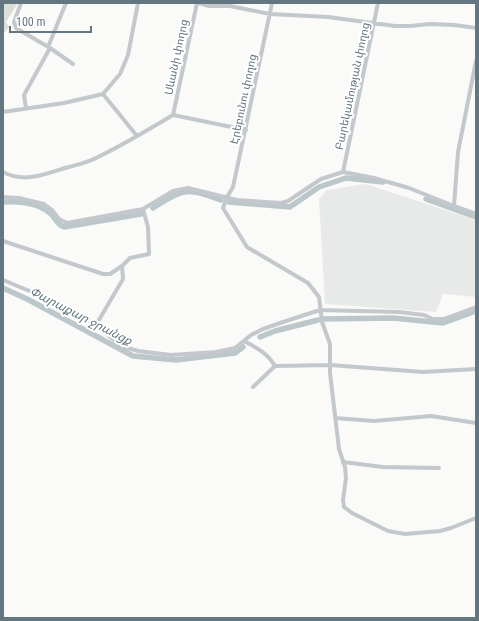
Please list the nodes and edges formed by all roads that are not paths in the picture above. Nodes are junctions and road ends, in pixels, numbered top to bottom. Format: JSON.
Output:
{"nodes":[{"id":1,"x":21,"y":3,"type":"edge"},
{"id":2,"x":66,"y":3,"type":"edge"},
{"id":3,"x":138,"y":3,"type":"edge"},
{"id":4,"x":197,"y":3,"type":"edge"},
{"id":5,"x":272,"y":3,"type":"edge"},
{"id":6,"x":378,"y":3,"type":"edge"},
{"id":7,"x":270,"y":14,"type":"junction"},
{"id":8,"x":374,"y":23,"type":"junction"},
{"id":9,"x":476,"y":28,"type":"edge"},
{"id":10,"x":49,"y":47,"type":"junction"},
{"id":11,"x":476,"y":61,"type":"edge"},
{"id":12,"x":72,"y":64,"type":"dead end"},
{"id":13,"x":103,"y":94,"type":"junction"},
{"id":14,"x":26,"y":108,"type":"junction"},
{"id":15,"x":3,"y":112,"type":"edge"},
{"id":16,"x":174,"y":114,"type":"junction"},
{"id":17,"x":246,"y":130,"type":"junction"},
{"id":18,"x":137,"y":136,"type":"junction"},
{"id":19,"x":3,"y":172,"type":"edge"},
{"id":20,"x":343,"y":172,"type":"junction"},
{"id":21,"x":227,"y":196,"type":"junction"},
{"id":22,"x":3,"y":197,"type":"edge"},
{"id":23,"x":454,"y":206,"type":"junction"},
{"id":24,"x":143,"y":209,"type":"junction"},
{"id":25,"x":476,"y":214,"type":"edge"},
{"id":26,"x":3,"y":241,"type":"edge"},
{"id":27,"x":122,"y":266,"type":"junction"},
{"id":28,"x":3,"y":280,"type":"edge"},
{"id":29,"x":476,"y":307,"type":"edge"},
{"id":30,"x":320,"y":310,"type":"junction"},
{"id":31,"x":96,"y":325,"type":"junction"},
{"id":32,"x":244,"y":341,"type":"junction"},
{"id":33,"x":330,"y":365,"type":"junction"},
{"id":34,"x":275,"y":366,"type":"junction"},
{"id":35,"x":476,"y":369,"type":"edge"},
{"id":36,"x":253,"y":387,"type":"dead end"},
{"id":37,"x":335,"y":418,"type":"junction"},
{"id":38,"x":476,"y":423,"type":"edge"},
{"id":39,"x":343,"y":462,"type":"junction"},
{"id":40,"x":439,"y":468,"type":"dead end"},
{"id":41,"x":476,"y":518,"type":"edge"}],
"edges":[{"from":1,"to":10,"type":"street"},
{"from":2,"to":10,"type":"street"},
{"from":3,"to":13,"type":"street"},
{"from":4,"to":7,"type":"street"},
{"from":4,"to":16,"type":"street","name":"Սևանի փողոց"},
{"from":5,"to":7,"type":"street","name":"Էրեբունու փողոց"},
{"from":6,"to":8,"type":"street","name":"Բարեկամության փողոց"},
{"from":7,"to":8,"type":"street"},
{"from":7,"to":17,"type":"street","name":"Էրեբունու փողոց"},
{"from":8,"to":9,"type":"street"},
{"from":8,"to":20,"type":"street","name":"Բարեկամության փողոց"},
{"from":10,"to":12,"type":"street"},
{"from":10,"to":14,"type":"street"},
{"from":11,"to":23,"type":"street"},
{"from":13,"to":14,"type":"street"},
{"from":13,"to":18,"type":"street"},
{"from":14,"to":15,"type":"street"},
{"from":16,"to":17,"type":"street"},
{"from":16,"to":18,"type":"street"},
{"from":17,"to":21,"type":"street","name":"Էրեբունու փողոց"},
{"from":18,"to":19,"type":"street"},
{"from":20,"to":21,"type":"street"},
{"from":20,"to":23,"type":"street"},
{"from":21,"to":24,"type":"street"},
{"from":21,"to":30,"type":"street"},
{"from":22,"to":24,"type":"street"},
{"from":23,"to":25,"type":"street"},
{"from":24,"to":27,"type":"street"},
{"from":26,"to":27,"type":"street"},
{"from":27,"to":31,"type":"street"},
{"from":28,"to":31,"type":"street"},
{"from":29,"to":30,"type":"street"},
{"from":30,"to":32,"type":"street"},
{"from":30,"to":33,"type":"street"},
{"from":31,"to":32,"type":"street"},
{"from":32,"to":34,"type":"street"},
{"from":33,"to":34,"type":"street"},
{"from":33,"to":35,"type":"street"},
{"from":33,"to":37,"type":"street"},
{"from":34,"to":36,"type":"street"},
{"from":37,"to":38,"type":"street"},
{"from":37,"to":39,"type":"street"},
{"from":39,"to":40,"type":"street"},
{"from":39,"to":41,"type":"street"}]}
